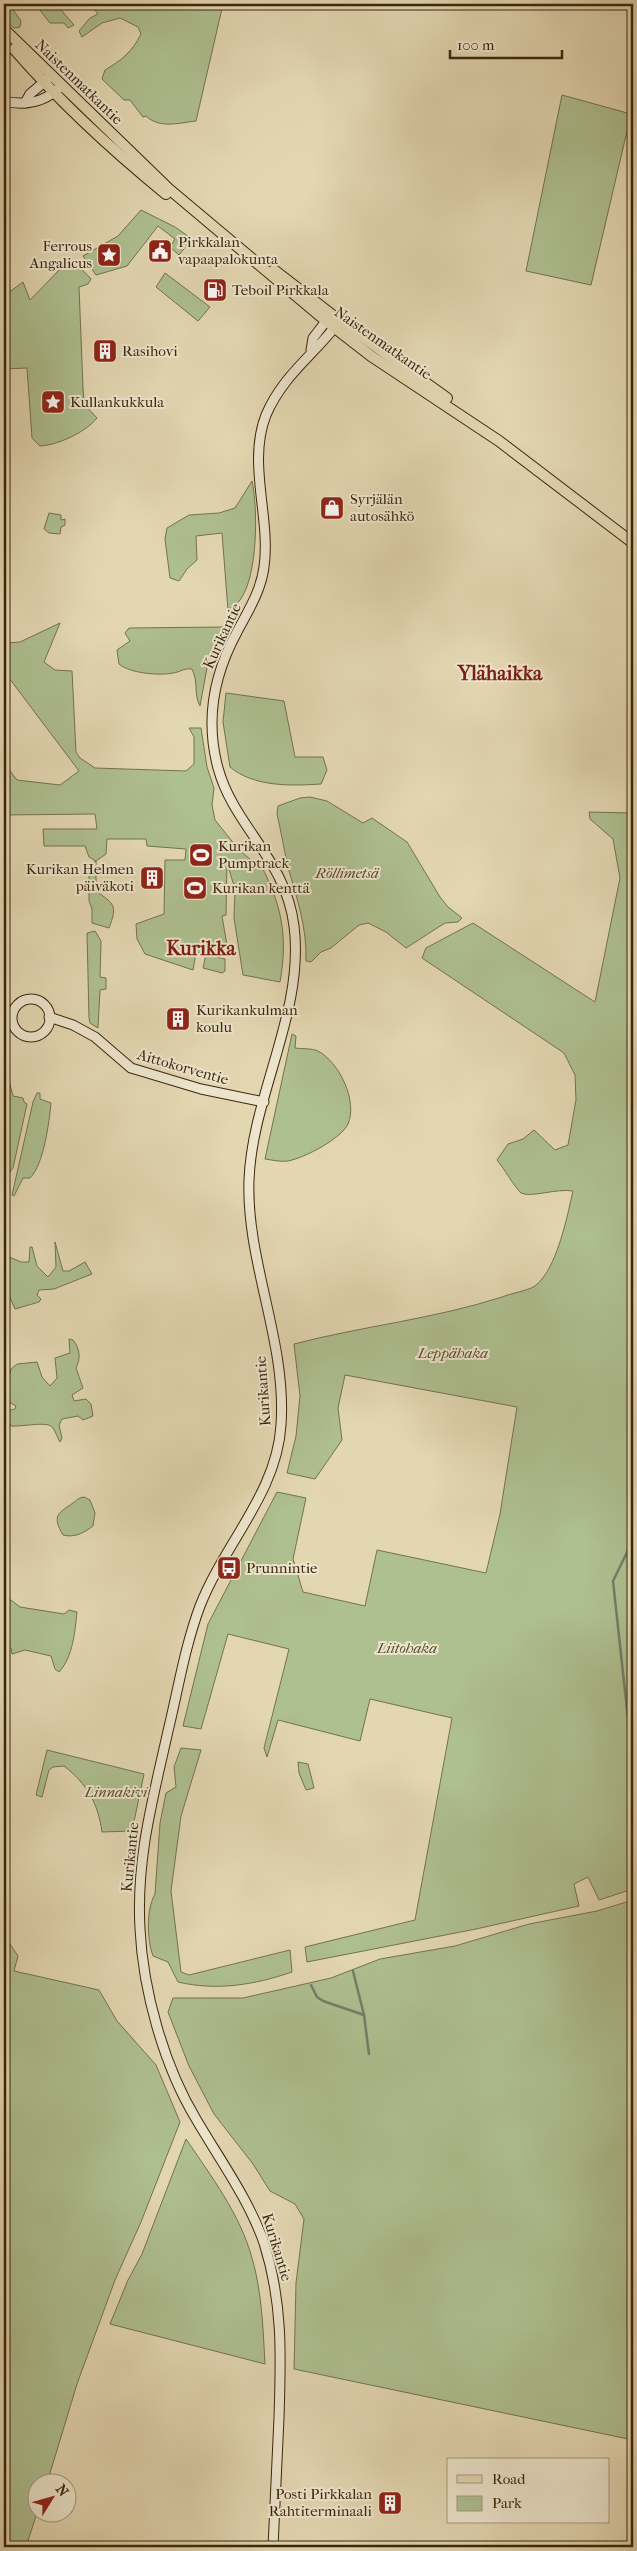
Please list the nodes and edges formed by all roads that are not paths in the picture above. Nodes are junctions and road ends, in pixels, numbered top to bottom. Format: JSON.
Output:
{"nodes":[{"id":1,"x":4,"y":29,"type":"edge"},
{"id":2,"x":4,"y":37,"type":"edge"},
{"id":3,"x":47,"y":80,"type":"junction"},
{"id":4,"x":57,"y":90,"type":"junction"},
{"id":5,"x":4,"y":102,"type":"edge"},
{"id":6,"x":25,"y":103,"type":"junction"},
{"id":7,"x":328,"y":318,"type":"junction"},
{"id":8,"x":337,"y":325,"type":"junction"},
{"id":9,"x":311,"y":350,"type":"junction"},
{"id":10,"x":633,"y":543,"type":"edge"},
{"id":11,"x":50,"y":1017,"type":"junction"},
{"id":12,"x":264,"y":1102,"type":"junction"},
{"id":13,"x":273,"y":2547,"type":"edge"}],
"edges":[{"from":1,"to":3,"type":"main road","name":"Naistenmatkantie"},
{"from":2,"to":3,"type":"main road","name":"Naistenmatkantie"},
{"from":3,"to":4,"type":"main road","name":"Naistenmatkantie"},
{"from":3,"to":6,"type":"main road"},
{"from":4,"to":6,"type":"main road"},
{"from":4,"to":7,"type":"main road","name":"Naistenmatkantie"},
{"from":5,"to":6,"type":"main road"},
{"from":7,"to":8,"type":"main road","name":"Naistenmatkantie"},
{"from":7,"to":9,"type":"main road","name":"Kurikantie"},
{"from":8,"to":9,"type":"main road","name":"Kurikantie"},
{"from":8,"to":10,"type":"main road","name":"Naistenmatkantie"},
{"from":9,"to":12,"type":"main road","name":"Kurikantie"},
{"from":11,"to":11,"type":"main road"},
{"from":11,"to":12,"type":"main road","name":"Aittokorventie"},
{"from":12,"to":13,"type":"main road","name":"Kurikantie"}]}
